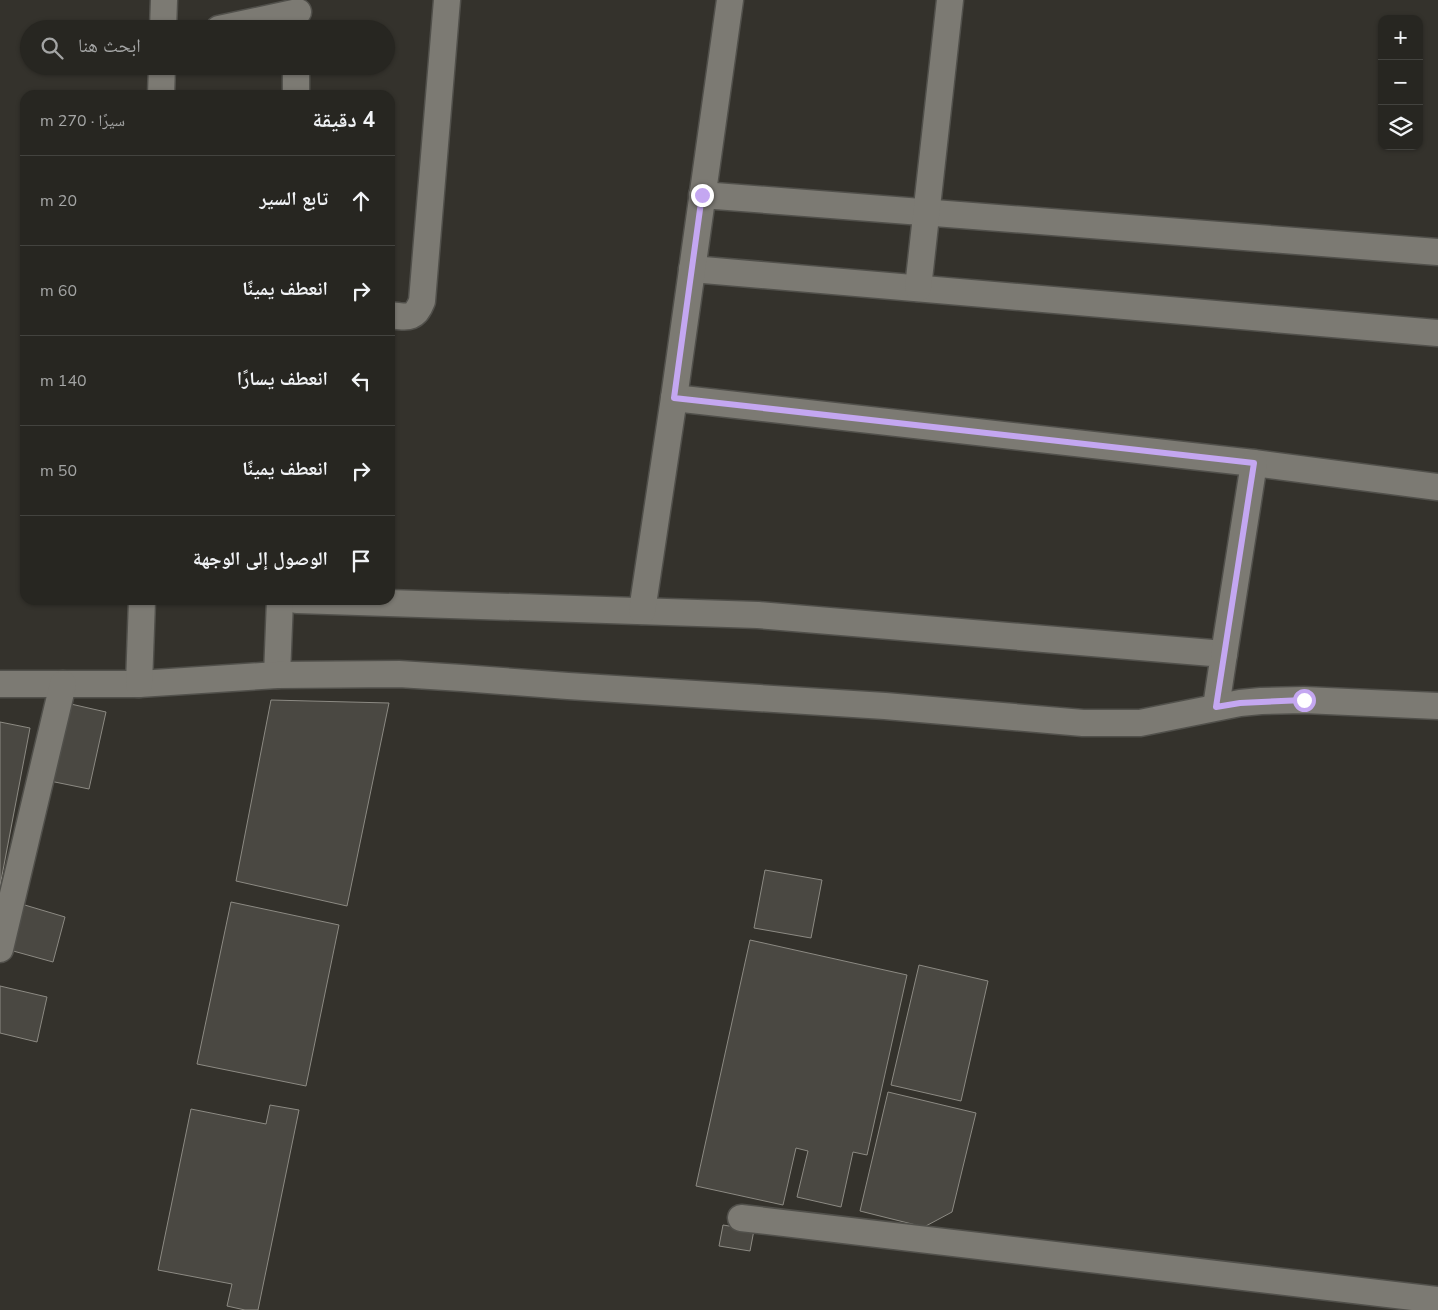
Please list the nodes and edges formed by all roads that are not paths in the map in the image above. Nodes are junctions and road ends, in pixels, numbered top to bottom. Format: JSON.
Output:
{"nodes":[{"id":1,"x":164,"y":0,"type":"edge"},
{"id":2,"x":447,"y":0,"type":"edge"},
{"id":3,"x":730,"y":0,"type":"edge"},
{"id":4,"x":950,"y":0,"type":"edge"},
{"id":5,"x":298,"y":13,"type":"edge"},
{"id":6,"x":163,"y":20,"type":"edge"},
{"id":7,"x":263,"y":20,"type":"edge"},
{"id":8,"x":161,"y":75,"type":"edge"},
{"id":9,"x":296,"y":75,"type":"edge"},
{"id":10,"x":160,"y":90,"type":"edge"},
{"id":11,"x":296,"y":90,"type":"edge"},
{"id":12,"x":702,"y":195,"type":"junction"},
{"id":13,"x":928,"y":212,"type":"junction"},
{"id":14,"x":1438,"y":252,"type":"edge"},
{"id":15,"x":692,"y":269,"type":"junction"},
{"id":16,"x":918,"y":288,"type":"junction"},
{"id":17,"x":395,"y":316,"type":"edge"},
{"id":18,"x":1438,"y":333,"type":"edge"},
{"id":19,"x":674,"y":398,"type":"junction"},
{"id":20,"x":1254,"y":463,"type":"junction"},
{"id":21,"x":1438,"y":487,"type":"edge"},
{"id":22,"x":395,"y":603,"type":"edge"},
{"id":23,"x":142,"y":605,"type":"edge"},
{"id":24,"x":280,"y":605,"type":"edge"},
{"id":25,"x":642,"y":611,"type":"junction"},
{"id":26,"x":1224,"y":654,"type":"junction"},
{"id":27,"x":278,"y":675,"type":"junction"},
{"id":28,"x":0,"y":684,"type":"edge"},
{"id":29,"x":63,"y":684,"type":"junction"},
{"id":30,"x":139,"y":684,"type":"junction"},
{"id":31,"x":1438,"y":706,"type":"edge"},
{"id":32,"x":1216,"y":707,"type":"junction"},
{"id":33,"x":0,"y":950,"type":"edge"},
{"id":34,"x":741,"y":1218,"type":"dead end"},
{"id":35,"x":1438,"y":1300,"type":"edge"}],
"edges":[{"from":1,"to":6,"type":"street"},
{"from":2,"to":17,"type":"street"},
{"from":3,"to":12,"type":"street"},
{"from":4,"to":13,"type":"street"},
{"from":5,"to":7,"type":"street"},
{"from":8,"to":10,"type":"street"},
{"from":9,"to":11,"type":"street"},
{"from":12,"to":13,"type":"street"},
{"from":12,"to":15,"type":"street"},
{"from":13,"to":14,"type":"street"},
{"from":13,"to":16,"type":"street"},
{"from":15,"to":16,"type":"street"},
{"from":15,"to":19,"type":"street"},
{"from":16,"to":18,"type":"street"},
{"from":19,"to":20,"type":"street"},
{"from":19,"to":25,"type":"street"},
{"from":20,"to":21,"type":"street"},
{"from":20,"to":26,"type":"street"},
{"from":22,"to":25,"type":"street"},
{"from":23,"to":30,"type":"street"},
{"from":24,"to":27,"type":"street"},
{"from":25,"to":26,"type":"street"},
{"from":26,"to":32,"type":"street"},
{"from":27,"to":30,"type":"street"},
{"from":27,"to":32,"type":"street"},
{"from":28,"to":29,"type":"street"},
{"from":29,"to":30,"type":"street"},
{"from":29,"to":33,"type":"street"},
{"from":31,"to":32,"type":"street"},
{"from":34,"to":35,"type":"street"}]}
